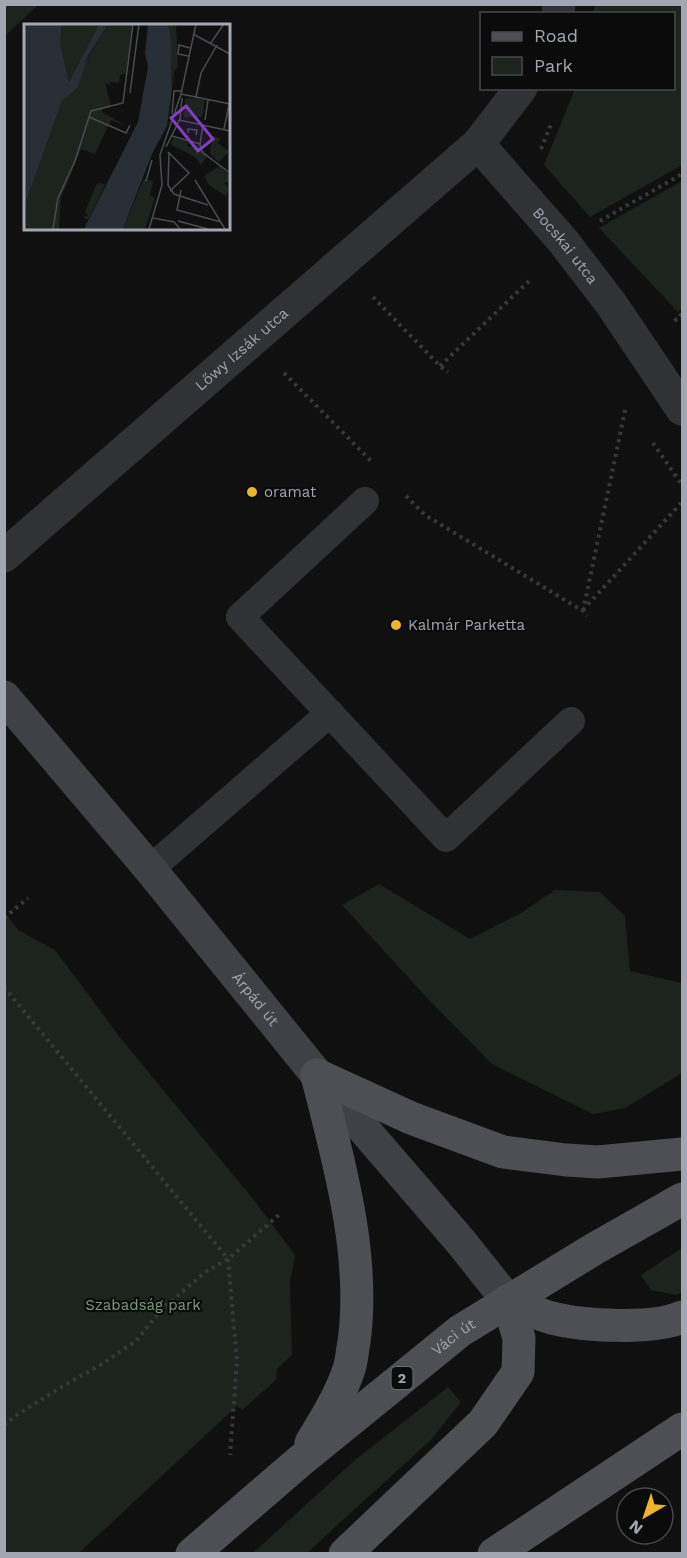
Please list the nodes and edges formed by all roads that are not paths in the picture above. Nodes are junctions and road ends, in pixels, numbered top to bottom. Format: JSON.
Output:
{"nodes":[{"id":1,"x":519,"y":90,"type":"edge"},
{"id":2,"x":478,"y":144,"type":"junction"},
{"id":3,"x":682,"y":409,"type":"edge"},
{"id":4,"x":365,"y":501,"type":"dead end"},
{"id":5,"x":4,"y":556,"type":"edge"},
{"id":6,"x":4,"y":698,"type":"edge"},
{"id":7,"x":330,"y":713,"type":"junction"},
{"id":8,"x":571,"y":721,"type":"dead end"},
{"id":9,"x":150,"y":869,"type":"junction"},
{"id":10,"x":317,"y":1074,"type":"junction"},
{"id":11,"x":682,"y":1154,"type":"edge"},
{"id":12,"x":682,"y":1199,"type":"edge"},
{"id":13,"x":508,"y":1301,"type":"junction"},
{"id":14,"x":682,"y":1317,"type":"edge"},
{"id":15,"x":682,"y":1429,"type":"edge"},
{"id":16,"x":300,"y":1461,"type":"junction"},
{"id":17,"x":192,"y":1554,"type":"edge"},
{"id":18,"x":345,"y":1554,"type":"edge"},
{"id":19,"x":494,"y":1554,"type":"edge"}],
"edges":[{"from":1,"to":2,"type":"street"},
{"from":2,"to":3,"type":"street","name":"Bocskai utca"},
{"from":2,"to":5,"type":"street","name":"Lőwy Izsák utca"},
{"from":4,"to":7,"type":"lane"},
{"from":6,"to":9,"type":"main road","name":"Árpád út"},
{"from":7,"to":8,"type":"lane"},
{"from":7,"to":9,"type":"lane"},
{"from":9,"to":10,"type":"main road","name":"Árpád út"},
{"from":10,"to":11,"type":"main road"},
{"from":10,"to":13,"type":"main road","name":"Árpád út"},
{"from":10,"to":16,"type":"main road"},
{"from":12,"to":13,"type":"main road","name":"Váci út","number":"2"},
{"from":13,"to":14,"type":"main road"},
{"from":13,"to":16,"type":"main road","name":"Váci út","number":"2"},
{"from":13,"to":18,"type":"main road"},
{"from":15,"to":19,"type":"main road"},
{"from":16,"to":17,"type":"main road","name":"Váci út","number":"2"}]}
